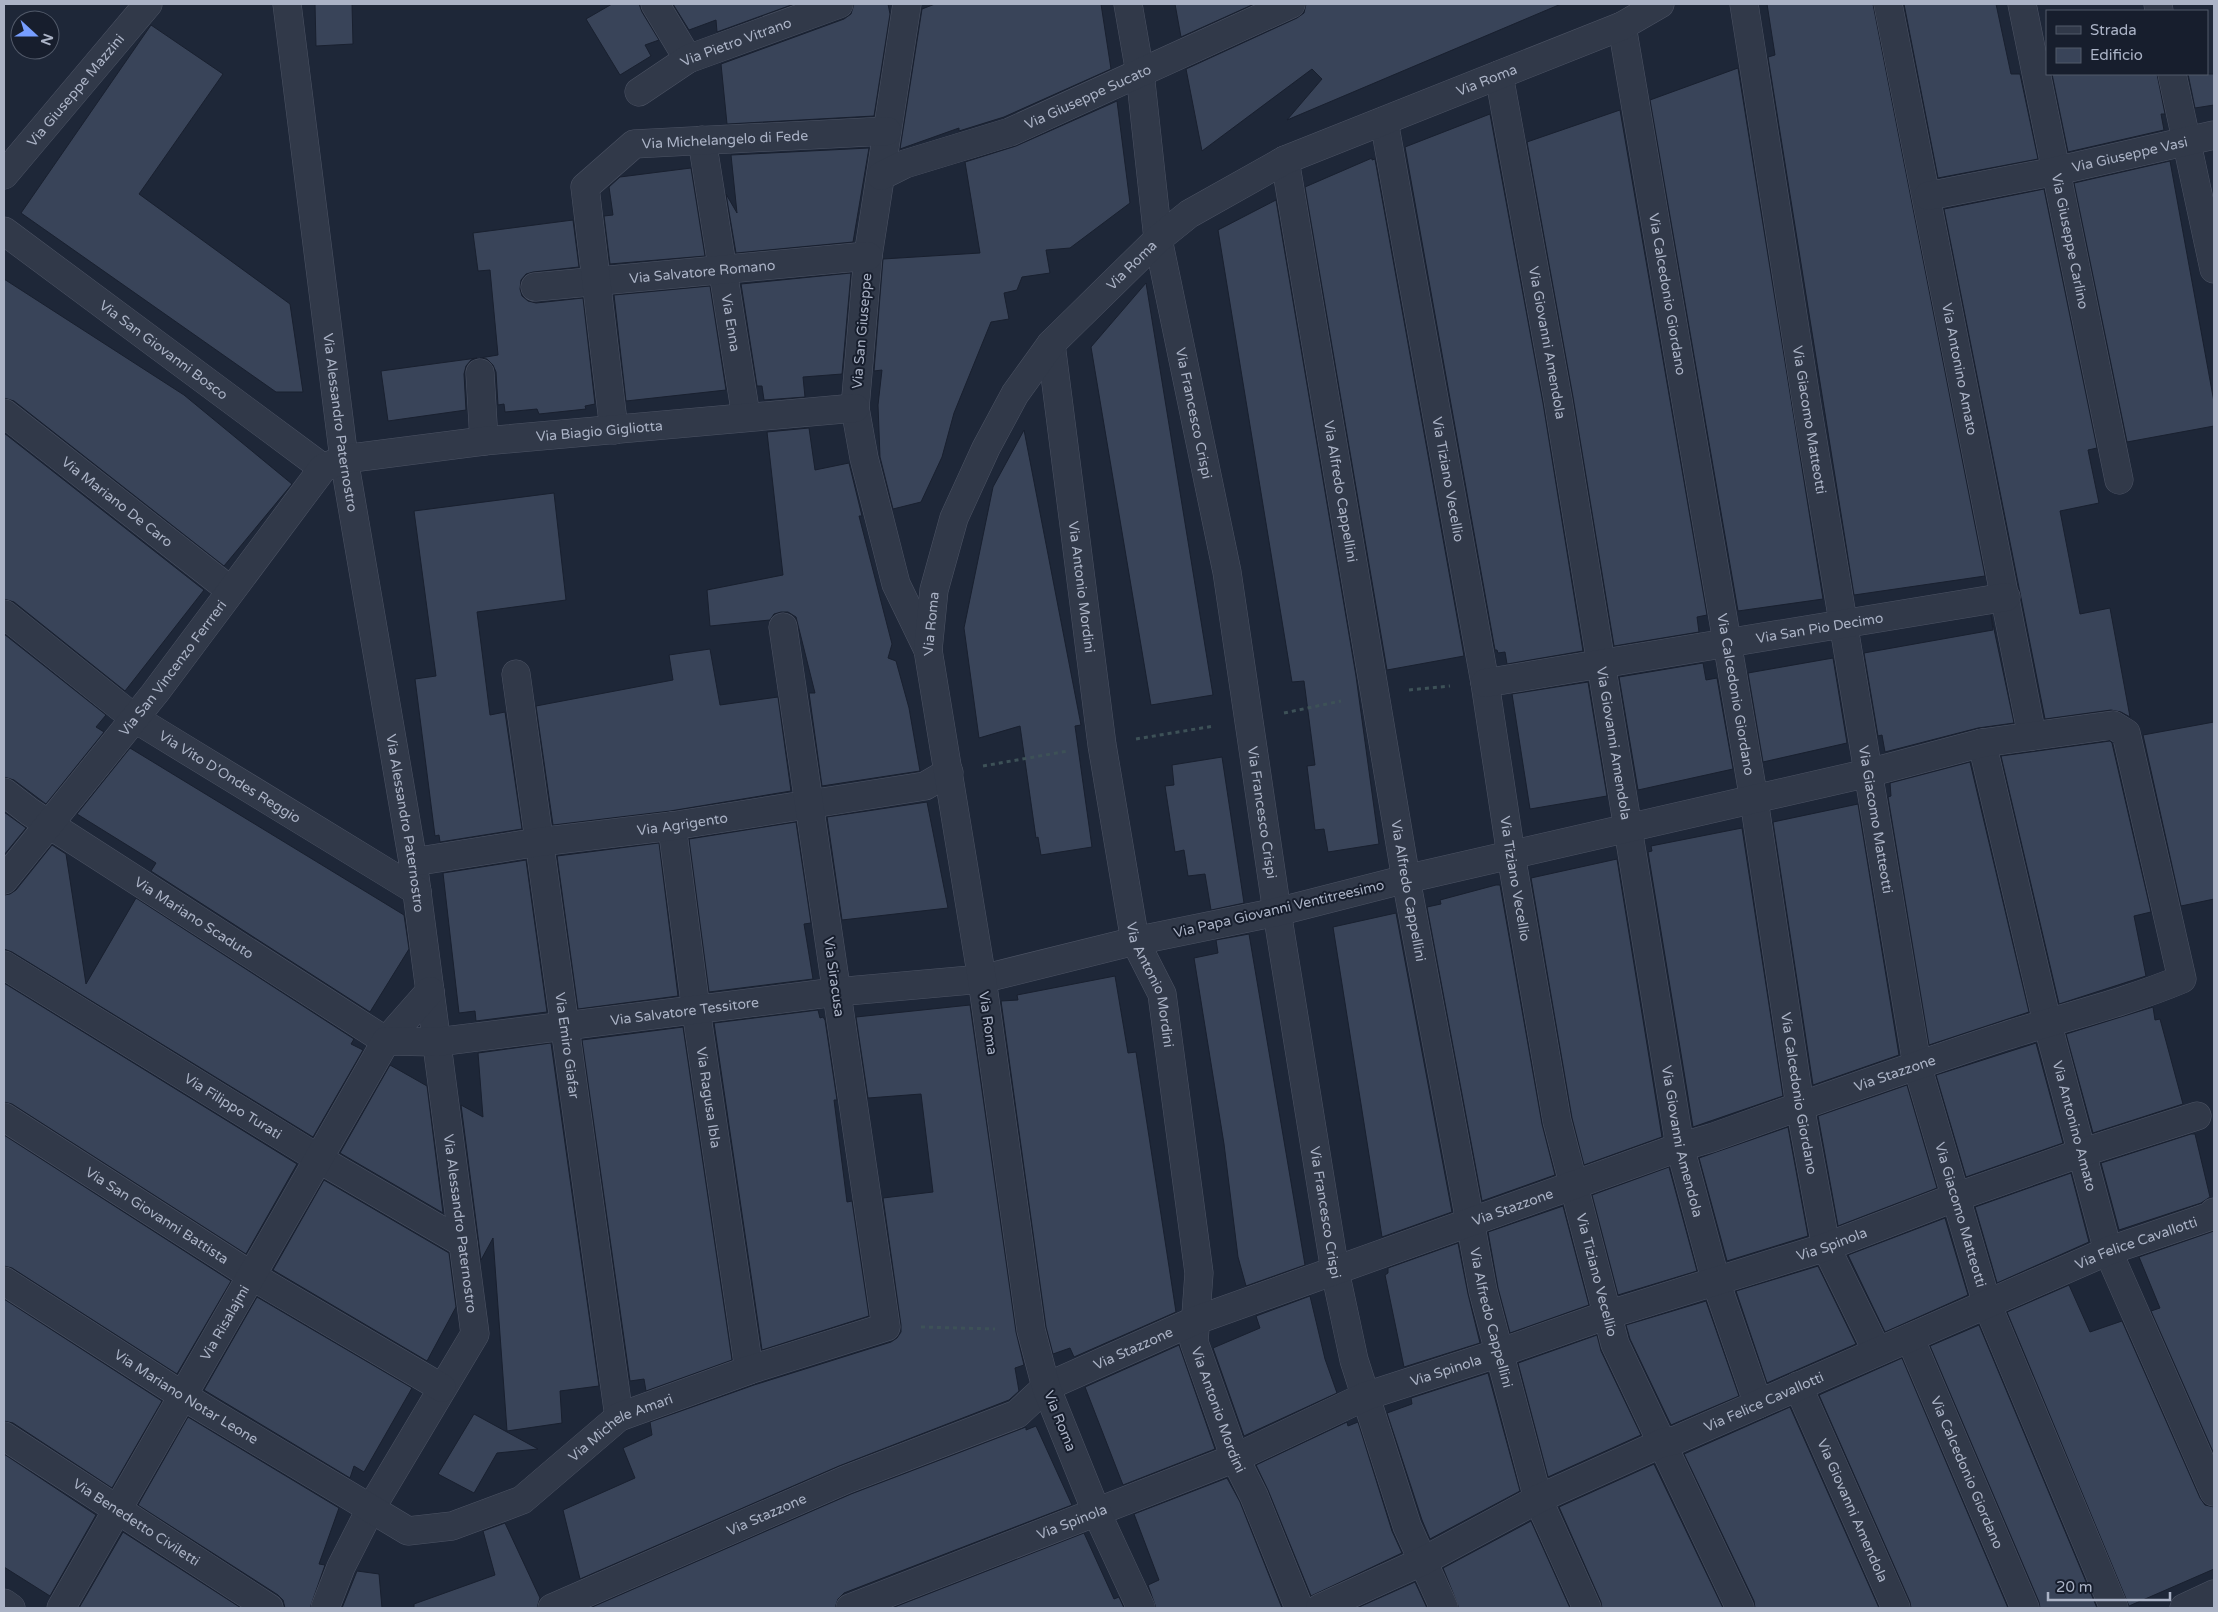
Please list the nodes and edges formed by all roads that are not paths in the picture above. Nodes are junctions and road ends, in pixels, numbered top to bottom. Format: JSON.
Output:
{"nodes":[{"id":1,"x":148,"y":4,"type":"edge"},
{"id":2,"x":287,"y":4,"type":"edge"},
{"id":3,"x":655,"y":4,"type":"edge"},
{"id":4,"x":840,"y":4,"type":"edge"},
{"id":5,"x":907,"y":4,"type":"edge"},
{"id":6,"x":1128,"y":4,"type":"edge"},
{"id":7,"x":1291,"y":4,"type":"edge"},
{"id":8,"x":1660,"y":4,"type":"edge"},
{"id":9,"x":1744,"y":4,"type":"edge"},
{"id":10,"x":1888,"y":4,"type":"edge"},
{"id":11,"x":2022,"y":4,"type":"edge"},
{"id":12,"x":1622,"y":26,"type":"junction"},
{"id":13,"x":688,"y":58,"type":"junction"},
{"id":14,"x":1140,"y":73,"type":"junction"},
{"id":15,"x":1499,"y":75,"type":"junction"},
{"id":16,"x":2172,"y":75,"type":"edge"},
{"id":17,"x":639,"y":92,"type":"dead end"},
{"id":18,"x":1384,"y":121,"type":"junction"},
{"id":19,"x":887,"y":131,"type":"junction"},
{"id":20,"x":2214,"y":135,"type":"edge"},
{"id":21,"x":702,"y":140,"type":"junction"},
{"id":22,"x":2185,"y":142,"type":"junction"},
{"id":23,"x":1285,"y":160,"type":"junction"},
{"id":24,"x":2056,"y":171,"type":"junction"},
{"id":25,"x":4,"y":175,"type":"edge"},
{"id":26,"x":880,"y":176,"type":"junction"},
{"id":27,"x":1928,"y":196,"type":"junction"},
{"id":28,"x":4,"y":231,"type":"edge"},
{"id":29,"x":1158,"y":239,"type":"junction"},
{"id":30,"x":868,"y":256,"type":"junction"},
{"id":31,"x":723,"y":269,"type":"junction"},
{"id":32,"x":2214,"y":269,"type":"edge"},
{"id":33,"x":595,"y":281,"type":"junction"},
{"id":34,"x":535,"y":287,"type":"dead end"},
{"id":35,"x":1051,"y":344,"type":"junction"},
{"id":36,"x":480,"y":373,"type":"dead end"},
{"id":37,"x":855,"y":408,"type":"junction"},
{"id":38,"x":4,"y":413,"type":"edge"},
{"id":39,"x":746,"y":416,"type":"junction"},
{"id":40,"x":614,"y":430,"type":"junction"},
{"id":41,"x":484,"y":441,"type":"junction"},
{"id":42,"x":333,"y":463,"type":"junction"},
{"id":43,"x":2119,"y":480,"type":"dead end"},
{"id":44,"x":230,"y":590,"type":"junction"},
{"id":45,"x":2006,"y":597,"type":"junction"},
{"id":46,"x":4,"y":614,"type":"edge"},
{"id":47,"x":1842,"y":623,"type":"junction"},
{"id":48,"x":783,"y":627,"type":"dead end"},
{"id":49,"x":1726,"y":643,"type":"junction"},
{"id":50,"x":928,"y":650,"type":"junction"},
{"id":51,"x":1601,"y":664,"type":"junction"},
{"id":52,"x":516,"y":674,"type":"dead end"},
{"id":53,"x":1486,"y":683,"type":"junction"},
{"id":54,"x":134,"y":718,"type":"junction"},
{"id":55,"x":2038,"y":734,"type":"junction"},
{"id":56,"x":1982,"y":743,"type":"junction"},
{"id":57,"x":949,"y":772,"type":"junction"},
{"id":58,"x":1868,"y":773,"type":"junction"},
{"id":59,"x":4,"y":792,"type":"edge"},
{"id":60,"x":1754,"y":800,"type":"junction"},
{"id":61,"x":808,"y":804,"type":"junction"},
{"id":62,"x":49,"y":824,"type":"junction"},
{"id":63,"x":672,"y":826,"type":"junction"},
{"id":64,"x":1627,"y":828,"type":"junction"},
{"id":65,"x":539,"y":842,"type":"junction"},
{"id":66,"x":1511,"y":855,"type":"junction"},
{"id":67,"x":413,"y":862,"type":"junction"},
{"id":68,"x":1406,"y":879,"type":"junction"},
{"id":69,"x":4,"y":880,"type":"edge"},
{"id":70,"x":417,"y":891,"type":"junction"},
{"id":71,"x":1277,"y":912,"type":"junction"},
{"id":72,"x":1135,"y":941,"type":"junction"},
{"id":73,"x":4,"y":965,"type":"edge"},
{"id":74,"x":982,"y":979,"type":"junction"},
{"id":75,"x":430,"y":991,"type":"junction"},
{"id":76,"x":836,"y":992,"type":"junction"},
{"id":77,"x":696,"y":1010,"type":"junction"},
{"id":78,"x":2047,"y":1022,"type":"junction"},
{"id":79,"x":564,"y":1026,"type":"junction"},
{"id":80,"x":386,"y":1041,"type":"junction"},
{"id":81,"x":437,"y":1042,"type":"junction"},
{"id":82,"x":1917,"y":1065,"type":"junction"},
{"id":83,"x":1800,"y":1106,"type":"junction"},
{"id":84,"x":4,"y":1116,"type":"edge"},
{"id":85,"x":2198,"y":1116,"type":"dead end"},
{"id":86,"x":1680,"y":1146,"type":"junction"},
{"id":87,"x":2081,"y":1153,"type":"junction"},
{"id":88,"x":319,"y":1159,"type":"junction"},
{"id":89,"x":1573,"y":1185,"type":"junction"},
{"id":90,"x":1956,"y":1197,"type":"junction"},
{"id":91,"x":2214,"y":1212,"type":"edge"},
{"id":92,"x":1471,"y":1223,"type":"junction"},
{"id":93,"x":463,"y":1243,"type":"junction"},
{"id":94,"x":1826,"y":1247,"type":"junction"},
{"id":95,"x":2108,"y":1251,"type":"junction"},
{"id":96,"x":1335,"y":1271,"type":"junction"},
{"id":97,"x":252,"y":1276,"type":"junction"},
{"id":98,"x":4,"y":1281,"type":"edge"},
{"id":99,"x":1716,"y":1282,"type":"junction"},
{"id":100,"x":1987,"y":1304,"type":"junction"},
{"id":101,"x":1607,"y":1315,"type":"junction"},
{"id":102,"x":1194,"y":1321,"type":"junction"},
{"id":103,"x":886,"y":1326,"type":"joint"},
{"id":104,"x":1910,"y":1338,"type":"junction"},
{"id":105,"x":1877,"y":1352,"type":"junction"},
{"id":106,"x":1499,"y":1353,"type":"junction"},
{"id":107,"x":748,"y":1370,"type":"junction"},
{"id":108,"x":1798,"y":1386,"type":"junction"},
{"id":109,"x":1046,"y":1387,"type":"junction"},
{"id":110,"x":442,"y":1388,"type":"junction"},
{"id":111,"x":183,"y":1396,"type":"junction"},
{"id":112,"x":1366,"y":1396,"type":"junction"},
{"id":113,"x":1758,"y":1404,"type":"junction"},
{"id":114,"x":619,"y":1417,"type":"junction"},
{"id":115,"x":4,"y":1436,"type":"edge"},
{"id":116,"x":1662,"y":1443,"type":"junction"},
{"id":117,"x":1235,"y":1458,"type":"junction"},
{"id":118,"x":2214,"y":1492,"type":"edge"},
{"id":119,"x":1538,"y":1499,"type":"junction"},
{"id":120,"x":118,"y":1509,"type":"junction"},
{"id":121,"x":370,"y":1510,"type":"junction"},
{"id":122,"x":1096,"y":1511,"type":"junction"},
{"id":123,"x":1423,"y":1561,"type":"junction"},
{"id":124,"x":2214,"y":1594,"type":"edge"},
{"id":125,"x":4,"y":1604,"type":"edge"},
{"id":126,"x":62,"y":1606,"type":"edge"},
{"id":127,"x":11,"y":1608,"type":"edge"},
{"id":128,"x":269,"y":1608,"type":"edge"},
{"id":129,"x":326,"y":1608,"type":"edge"},
{"id":130,"x":552,"y":1608,"type":"edge"},
{"id":131,"x":850,"y":1608,"type":"edge"},
{"id":132,"x":1141,"y":1608,"type":"edge"},
{"id":133,"x":1300,"y":1608,"type":"edge"},
{"id":134,"x":1320,"y":1608,"type":"edge"},
{"id":135,"x":1444,"y":1608,"type":"edge"},
{"id":136,"x":1587,"y":1608,"type":"edge"},
{"id":137,"x":1740,"y":1608,"type":"edge"},
{"id":138,"x":1896,"y":1608,"type":"edge"},
{"id":139,"x":2025,"y":1608,"type":"edge"},
{"id":140,"x":2114,"y":1608,"type":"edge"},
{"id":141,"x":2184,"y":1608,"type":"edge"}],
"edges":[{"from":1,"to":25,"type":"street","name":"Via Giuseppe Mazzini"},
{"from":2,"to":42,"type":"street","name":"Via Alessandro Paternostro"},
{"from":3,"to":13,"type":"street"},
{"from":4,"to":13,"type":"street","name":"Via Pietro Vitrano"},
{"from":5,"to":19,"type":"street","name":"Via San Giuseppe"},
{"from":6,"to":14,"type":"street","name":"Via Francesco Crispi"},
{"from":7,"to":14,"type":"street","name":"Via Giuseppe Sucato"},
{"from":8,"to":12,"type":"street","name":"Via Roma"},
{"from":9,"to":47,"type":"street","name":"Via Giacomo Matteotti"},
{"from":10,"to":27,"type":"street","name":"Via Antonino Amato"},
{"from":11,"to":24,"type":"street","name":"Via Giuseppe Carlino"},
{"from":12,"to":15,"type":"street","name":"Via Roma"},
{"from":12,"to":49,"type":"street","name":"Via Calcedonio Giordano"},
{"from":13,"to":17,"type":"street","name":"Via Pietro Vitrano"},
{"from":14,"to":26,"type":"street","name":"Via Giuseppe Sucato"},
{"from":14,"to":29,"type":"street","name":"Via Francesco Crispi"},
{"from":15,"to":18,"type":"street","name":"Via Roma"},
{"from":15,"to":51,"type":"street","name":"Via Giovanni Amendola"},
{"from":16,"to":22,"type":"street"},
{"from":18,"to":23,"type":"street","name":"Via Roma"},
{"from":18,"to":53,"type":"street","name":"Via Tiziano Vecellio"},
{"from":19,"to":21,"type":"street","name":"Via Michelangelo di Fede"},
{"from":19,"to":26,"type":"street","name":"Via San Giuseppe"},
{"from":20,"to":22,"type":"street","name":"Via Giuseppe Vasi"},
{"from":21,"to":31,"type":"street","name":"Via Enna"},
{"from":21,"to":33,"type":"street","name":"Via Michelangelo di Fede"},
{"from":22,"to":24,"type":"street","name":"Via Giuseppe Vasi"},
{"from":22,"to":32,"type":"street"},
{"from":23,"to":29,"type":"street","name":"Via Roma"},
{"from":23,"to":68,"type":"street","name":"Via Alfredo Cappellini"},
{"from":24,"to":27,"type":"street","name":"Via Giuseppe Vasi"},
{"from":24,"to":43,"type":"street","name":"Via Giuseppe Carlino"},
{"from":26,"to":30,"type":"street","name":"Via San Giuseppe"},
{"from":27,"to":45,"type":"street","name":"Via Antonino Amato"},
{"from":28,"to":42,"type":"street","name":"Via San Giovanni Bosco"},
{"from":29,"to":35,"type":"street","name":"Via Roma"},
{"from":29,"to":71,"type":"street","name":"Via Francesco Crispi"},
{"from":30,"to":31,"type":"street","name":"Via Salvatore Romano"},
{"from":30,"to":37,"type":"street","name":"Via San Giuseppe"},
{"from":31,"to":33,"type":"street","name":"Via Salvatore Romano"},
{"from":31,"to":39,"type":"street","name":"Via Enna"},
{"from":33,"to":34,"type":"street","name":"Via Salvatore Romano"},
{"from":33,"to":40,"type":"street","name":"Via Michelangelo di Fede"},
{"from":35,"to":50,"type":"street","name":"Via Roma"},
{"from":35,"to":72,"type":"street","name":"Via Antonio Mordini"},
{"from":36,"to":41,"type":"street"},
{"from":37,"to":39,"type":"street","name":"Via Biagio Gigliotta"},
{"from":37,"to":50,"type":"street","name":"Via San Giuseppe"},
{"from":38,"to":44,"type":"street","name":"Via Mariano De Caro"},
{"from":39,"to":40,"type":"street","name":"Via Biagio Gigliotta"},
{"from":40,"to":41,"type":"street","name":"Via Biagio Gigliotta"},
{"from":41,"to":42,"type":"street","name":"Via Biagio Gigliotta"},
{"from":42,"to":44,"type":"street","name":"Via San Vincenzo Ferrreri"},
{"from":42,"to":67,"type":"street","name":"Via Alessandro Paternostro"},
{"from":44,"to":54,"type":"street","name":"Via San Vincenzo Ferrreri"},
{"from":45,"to":47,"type":"street","name":"Via San Pio Decimo"},
{"from":45,"to":55,"type":"street","name":"Via Antonino Amato"},
{"from":46,"to":54,"type":"street","name":"Via Vito D'Ondes Reggio"},
{"from":47,"to":49,"type":"street","name":"Via San Pio Decimo"},
{"from":47,"to":58,"type":"street","name":"Via Giacomo Matteotti"},
{"from":48,"to":61,"type":"street","name":"Via Siracusa"},
{"from":49,"to":51,"type":"street","name":"Via San Pio Decimo"},
{"from":49,"to":60,"type":"street","name":"Via Calcedonio Giordano"},
{"from":50,"to":57,"type":"street","name":"Via Roma"},
{"from":51,"to":53,"type":"street","name":"Via San Pio Decimo"},
{"from":51,"to":64,"type":"street","name":"Via Giovanni Amendola"},
{"from":52,"to":65,"type":"street","name":"Via Emiro Giafar"},
{"from":53,"to":66,"type":"street","name":"Via Tiziano Vecellio"},
{"from":54,"to":62,"type":"street","name":"Via San Vincenzo Ferrreri"},
{"from":54,"to":70,"type":"street","name":"Via Vito D'Ondes Reggio"},
{"from":55,"to":56,"type":"street","name":"Via Papa Giovanni Ventitreesimo"},
{"from":55,"to":78,"type":"street","name":"Via Stazzone"},
{"from":56,"to":58,"type":"street","name":"Via Papa Giovanni Ventitreesimo"},
{"from":56,"to":78,"type":"street","name":"Via Antonino Amato"},
{"from":57,"to":61,"type":"street","name":"Via Agrigento"},
{"from":57,"to":74,"type":"street","name":"Via Roma"},
{"from":58,"to":60,"type":"street","name":"Via Papa Giovanni Ventitreesimo"},
{"from":58,"to":82,"type":"street","name":"Via Giacomo Matteotti"},
{"from":59,"to":62,"type":"street","name":"Via Mariano Scaduto"},
{"from":60,"to":64,"type":"street","name":"Via Papa Giovanni Ventitreesimo"},
{"from":60,"to":83,"type":"street","name":"Via Calcedonio Giordano"},
{"from":61,"to":63,"type":"street","name":"Via Agrigento"},
{"from":61,"to":76,"type":"street","name":"Via Siracusa"},
{"from":62,"to":69,"type":"street","name":"Via San Vincenzo Ferrreri"},
{"from":62,"to":80,"type":"street","name":"Via Mariano Scaduto"},
{"from":63,"to":65,"type":"street","name":"Via Agrigento"},
{"from":63,"to":77,"type":"street","name":"Via Ragusa Ibla"},
{"from":64,"to":66,"type":"street","name":"Via Papa Giovanni Ventitreesimo"},
{"from":64,"to":86,"type":"street","name":"Via Giovanni Amendola"},
{"from":65,"to":67,"type":"street","name":"Via Agrigento"},
{"from":65,"to":79,"type":"street","name":"Via Emiro Giafar"},
{"from":66,"to":68,"type":"street","name":"Via Papa Giovanni Ventitreesimo"},
{"from":66,"to":89,"type":"street","name":"Via Tiziano Vecellio"},
{"from":67,"to":70,"type":"street","name":"Via Alessandro Paternostro"},
{"from":68,"to":71,"type":"street","name":"Via Papa Giovanni Ventitreesimo"},
{"from":68,"to":92,"type":"street","name":"Via Alfredo Cappellini"},
{"from":70,"to":75,"type":"street","name":"Via Alessandro Paternostro"},
{"from":71,"to":72,"type":"street","name":"Via Papa Giovanni Ventitreesimo"},
{"from":71,"to":96,"type":"street","name":"Via Francesco Crispi"},
{"from":72,"to":74,"type":"street","name":"Via Papa Giovanni Ventitreesimo"},
{"from":72,"to":102,"type":"street","name":"Via Antonio Mordini"},
{"from":73,"to":88,"type":"street","name":"Via Filippo Turati"},
{"from":74,"to":76,"type":"street","name":"Via Salvatore Tessitore"},
{"from":74,"to":109,"type":"street","name":"Via Roma"},
{"from":75,"to":80,"type":"street","name":"Via Risalajmi"},
{"from":75,"to":81,"type":"street","name":"Via Alessandro Paternostro"},
{"from":76,"to":77,"type":"street","name":"Via Salvatore Tessitore"},
{"from":76,"to":103,"type":"street","name":"Via Siracusa"},
{"from":77,"to":79,"type":"street","name":"Via Salvatore Tessitore"},
{"from":77,"to":107,"type":"street","name":"Via Ragusa Ibla"},
{"from":78,"to":82,"type":"street","name":"Via Stazzone"},
{"from":78,"to":87,"type":"street","name":"Via Antonino Amato"},
{"from":79,"to":81,"type":"street","name":"Via Salvatore Tessitore"},
{"from":79,"to":114,"type":"street","name":"Via Emiro Giafar"},
{"from":80,"to":81,"type":"street","name":"Via Salvatore Tessitore"},
{"from":80,"to":88,"type":"street","name":"Via Risalajmi"},
{"from":81,"to":93,"type":"street","name":"Via Alessandro Paternostro"},
{"from":82,"to":83,"type":"street","name":"Via Stazzone"},
{"from":82,"to":90,"type":"street","name":"Via Giacomo Matteotti"},
{"from":83,"to":86,"type":"street","name":"Via Stazzone"},
{"from":83,"to":94,"type":"street","name":"Via Calcedonio Giordano"},
{"from":84,"to":97,"type":"street","name":"Via San Giovanni Battista"},
{"from":85,"to":87,"type":"street","name":"Via Spinola"},
{"from":86,"to":89,"type":"street","name":"Via Stazzone"},
{"from":86,"to":99,"type":"street","name":"Via Giovanni Amendola"},
{"from":87,"to":90,"type":"street","name":"Via Spinola"},
{"from":87,"to":95,"type":"street","name":"Via Antonino Amato"},
{"from":88,"to":93,"type":"street","name":"Via Filippo Turati"},
{"from":88,"to":97,"type":"street","name":"Via Risalajmi"},
{"from":89,"to":92,"type":"street","name":"Via Stazzone"},
{"from":89,"to":101,"type":"street","name":"Via Tiziano Vecellio"},
{"from":90,"to":94,"type":"street","name":"Via Spinola"},
{"from":90,"to":100,"type":"street","name":"Via Giacomo Matteotti"},
{"from":91,"to":95,"type":"street","name":"Via Felice Cavallotti"},
{"from":92,"to":96,"type":"street","name":"Via Stazzone"},
{"from":92,"to":106,"type":"street","name":"Via Alfredo Cappellini"},
{"from":93,"to":110,"type":"street","name":"Via Alessandro Paternostro"},
{"from":94,"to":99,"type":"street","name":"Via Spinola"},
{"from":94,"to":105,"type":"street","name":"Via Calcedonio Giordano"},
{"from":95,"to":100,"type":"street","name":"Via Felice Cavallotti"},
{"from":95,"to":118,"type":"street","name":"Via Antonino Amato"},
{"from":96,"to":102,"type":"street","name":"Via Stazzone"},
{"from":96,"to":112,"type":"street","name":"Via Francesco Crispi"},
{"from":97,"to":110,"type":"street","name":"Via San Giovanni Battista"},
{"from":97,"to":111,"type":"street","name":"Via Risalajmi"},
{"from":98,"to":111,"type":"street","name":"Via Mariano Notar Leone"},
{"from":99,"to":101,"type":"street","name":"Via Spinola"},
{"from":99,"to":113,"type":"street","name":"Via Giovanni Amendola"},
{"from":100,"to":104,"type":"street","name":"Via Felice Cavallotti"},
{"from":100,"to":140,"type":"street","name":"Via Giacomo Matteotti"},
{"from":101,"to":106,"type":"street","name":"Via Spinola"},
{"from":101,"to":116,"type":"street","name":"Via Tiziano Vecellio"},
{"from":102,"to":109,"type":"street","name":"Via Stazzone"},
{"from":102,"to":117,"type":"street","name":"Via Antonio Mordini"},
{"from":103,"to":107,"type":"street","name":"Via Michele Amari"},
{"from":104,"to":105,"type":"street","name":"Via Felice Cavallotti"},
{"from":104,"to":139,"type":"street","name":"Via Calcedonio Giordano"},
{"from":105,"to":108,"type":"street","name":"Via Felice Cavallotti"},
{"from":106,"to":112,"type":"street","name":"Via Spinola"},
{"from":106,"to":119,"type":"street","name":"Via Alfredo Cappellini"},
{"from":107,"to":114,"type":"street","name":"Via Michele Amari"},
{"from":108,"to":113,"type":"street","name":"Via Felice Cavallotti"},
{"from":108,"to":138,"type":"street","name":"Via Giovanni Amendola"},
{"from":109,"to":122,"type":"street","name":"Via Roma"},
{"from":109,"to":130,"type":"street","name":"Via Stazzone"},
{"from":110,"to":121,"type":"street","name":"Via Alessandro Paternostro"},
{"from":111,"to":120,"type":"street","name":"Via Risalajmi"},
{"from":111,"to":121,"type":"street","name":"Via Mariano Notar Leone"},
{"from":112,"to":117,"type":"street","name":"Via Spinola"},
{"from":112,"to":123,"type":"street","name":"Via Francesco Crispi"},
{"from":113,"to":116,"type":"street","name":"Via Felice Cavallotti"},
{"from":114,"to":121,"type":"street","name":"Via Michele Amari"},
{"from":115,"to":120,"type":"street","name":"Via Benedetto Civiletti"},
{"from":116,"to":119,"type":"street","name":"Via Felice Cavallotti"},
{"from":116,"to":137,"type":"street","name":"Via Tiziano Vecellio"},
{"from":117,"to":122,"type":"street","name":"Via Spinola"},
{"from":117,"to":133,"type":"street","name":"Via Antonio Mordini"},
{"from":119,"to":123,"type":"street","name":"Via Felice Cavallotti"},
{"from":119,"to":136,"type":"street","name":"Via Alfredo Cappellini"},
{"from":120,"to":126,"type":"street","name":"Via Risalajmi"},
{"from":120,"to":128,"type":"street","name":"Via Benedetto Civiletti"},
{"from":121,"to":129,"type":"street","name":"Via Alessandro Paternostro"},
{"from":122,"to":131,"type":"street","name":"Via Spinola"},
{"from":122,"to":132,"type":"street","name":"Via Roma"},
{"from":123,"to":134,"type":"street","name":"Via Felice Cavallotti"},
{"from":123,"to":135,"type":"street","name":"Via Francesco Crispi"},
{"from":124,"to":141,"type":"street"},
{"from":125,"to":127,"type":"street"}]}
